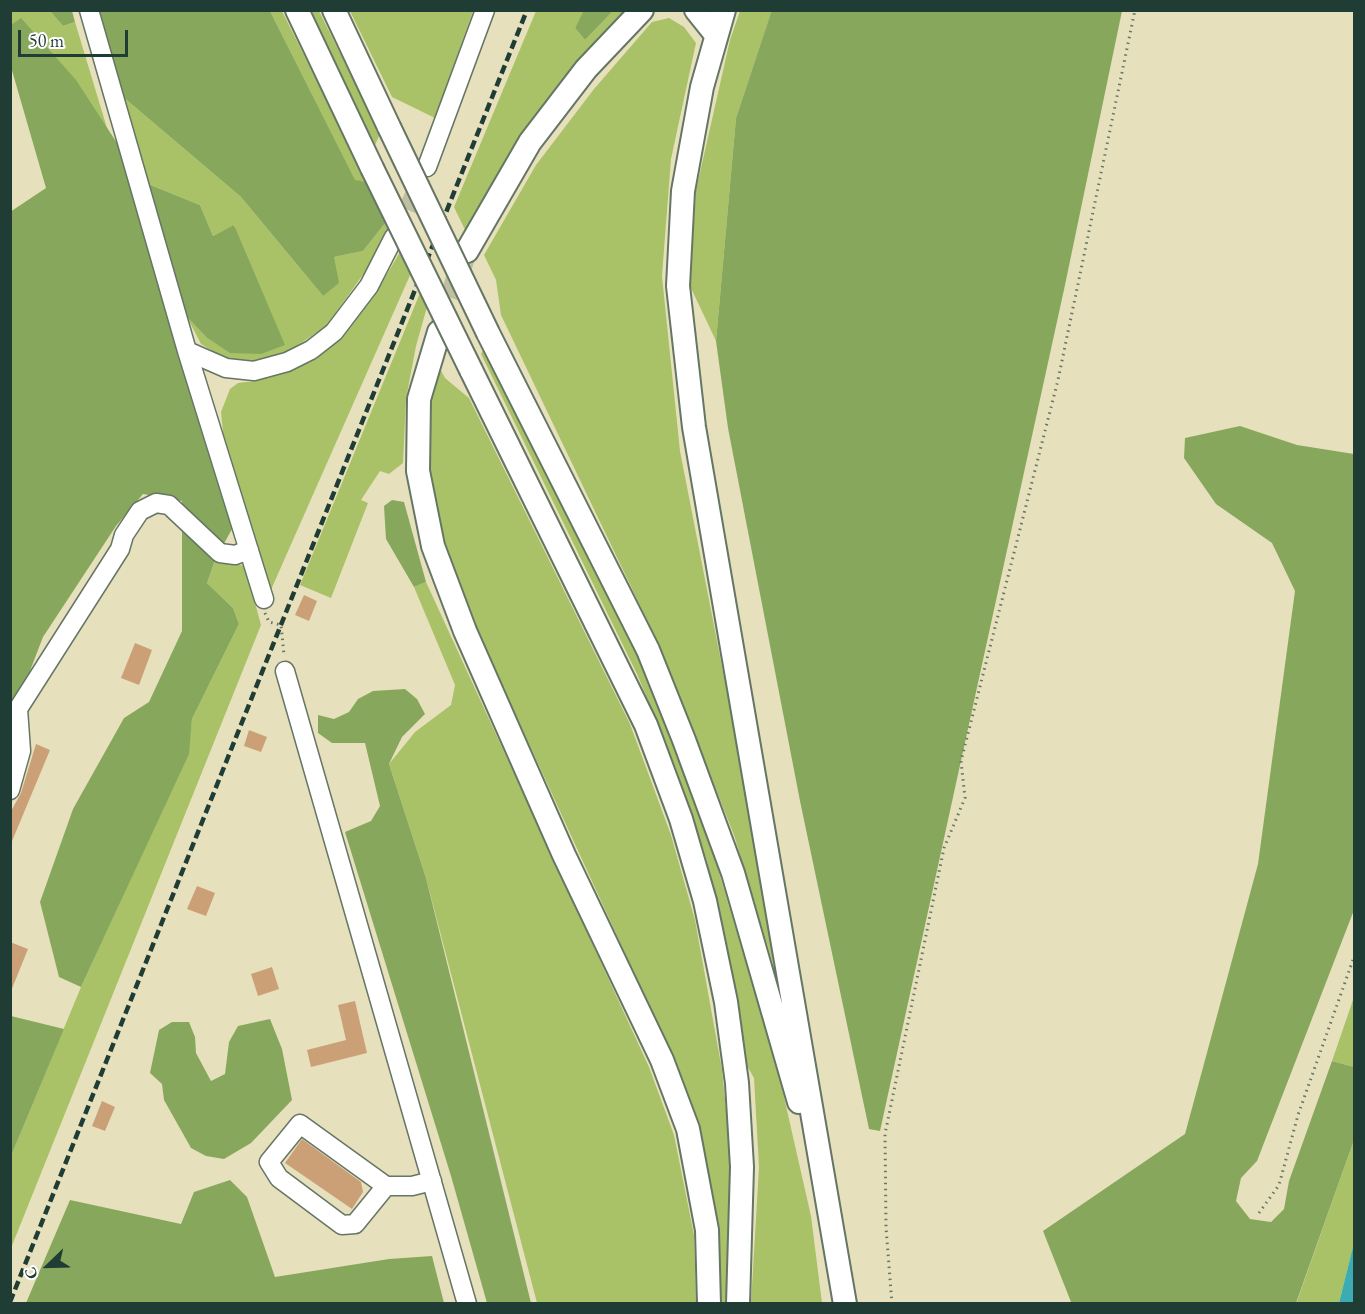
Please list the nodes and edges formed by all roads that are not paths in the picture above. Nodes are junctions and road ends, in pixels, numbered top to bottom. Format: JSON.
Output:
{"nodes":[{"id":1,"x":89,"y":10,"type":"edge"},
{"id":2,"x":297,"y":10,"type":"edge"},
{"id":3,"x":334,"y":10,"type":"edge"},
{"id":4,"x":484,"y":10,"type":"edge"},
{"id":5,"x":642,"y":10,"type":"edge"},
{"id":6,"x":696,"y":10,"type":"edge"},
{"id":7,"x":724,"y":10,"type":"edge"},
{"id":8,"x":716,"y":34,"type":"junction"},
{"id":9,"x":427,"y":167,"type":"tunnel mouth"},
{"id":10,"x":394,"y":237,"type":"tunnel mouth"},
{"id":11,"x":467,"y":251,"type":"tunnel mouth"},
{"id":12,"x":439,"y":332,"type":"tunnel mouth"},
{"id":13,"x":187,"y":351,"type":"junction"},
{"id":14,"x":249,"y":550,"type":"junction"},
{"id":15,"x":264,"y":599,"type":"road end"},
{"id":16,"x":285,"y":671,"type":"road end"},
{"id":17,"x":10,"y":790,"type":"edge"},
{"id":18,"x":432,"y":1181,"type":"junction"},
{"id":19,"x":386,"y":1186,"type":"junction"},
{"id":20,"x":832,"y":1219,"type":"junction"},
{"id":21,"x":467,"y":1304,"type":"edge"},
{"id":22,"x":709,"y":1304,"type":"edge"},
{"id":23,"x":738,"y":1304,"type":"edge"},
{"id":24,"x":845,"y":1304,"type":"edge"}],
"edges":[{"from":1,"to":13,"type":"street"},
{"from":2,"to":23,"type":"main road","bridge":true},
{"from":3,"to":20,"type":"main road","bridge":true},
{"from":4,"to":9,"type":"street"},
{"from":5,"to":11,"type":"main road"},
{"from":6,"to":8,"type":"main road"},
{"from":7,"to":8,"type":"main road"},
{"from":8,"to":20,"type":"main road"},
{"from":10,"to":13,"type":"street"},
{"from":12,"to":22,"type":"main road"},
{"from":13,"to":14,"type":"street"},
{"from":14,"to":15,"type":"street"},
{"from":14,"to":17,"type":"street"},
{"from":16,"to":18,"type":"street"},
{"from":18,"to":19,"type":"street"},
{"from":18,"to":21,"type":"street"},
{"from":19,"to":19,"type":"street"},
{"from":20,"to":24,"type":"main road"}]}
